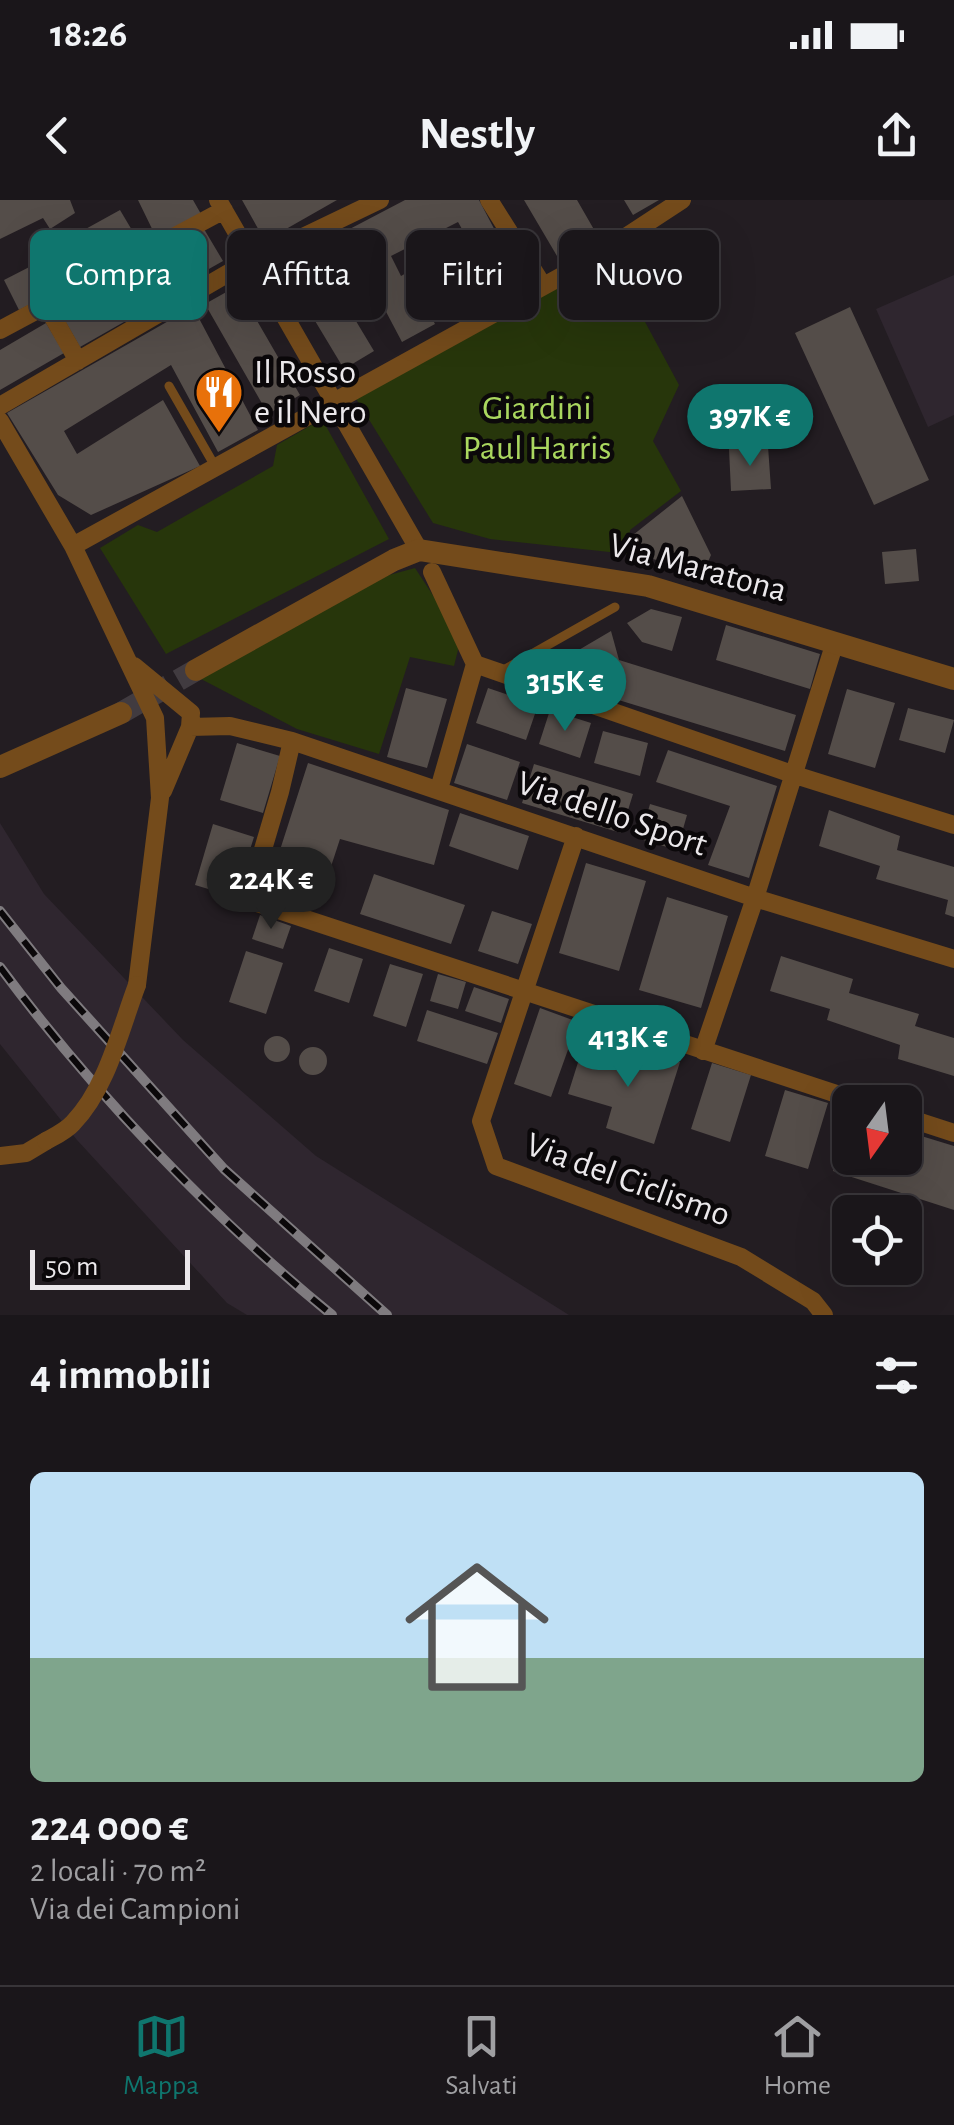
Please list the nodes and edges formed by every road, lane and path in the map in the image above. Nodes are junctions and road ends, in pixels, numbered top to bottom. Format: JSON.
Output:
{"nodes":[{"id":1,"x":380,"y":200,"type":"edge"},
{"id":2,"x":489,"y":200,"type":"edge"},
{"id":3,"x":682,"y":200,"type":"edge"},
{"id":4,"x":221,"y":205,"type":"edge"},
{"id":5,"x":350,"y":207,"type":"edge"},
{"id":6,"x":179,"y":230,"type":"edge"},
{"id":7,"x":235,"y":230,"type":"edge"},
{"id":8,"x":308,"y":230,"type":"edge"},
{"id":9,"x":542,"y":284,"type":"junction"},
{"id":10,"x":30,"y":314,"type":"edge"},
{"id":11,"x":55,"y":320,"type":"edge"},
{"id":12,"x":148,"y":320,"type":"edge"},
{"id":13,"x":286,"y":320,"type":"edge"},
{"id":14,"x":0,"y":330,"type":"edge"},
{"id":15,"x":78,"y":361,"type":"junction"},
{"id":16,"x":169,"y":386,"type":"dead end"},
{"id":17,"x":334,"y":404,"type":"junction"},
{"id":18,"x":0,"y":406,"type":"edge"},
{"id":19,"x":0,"y":421,"type":"edge"},
{"id":20,"x":216,"y":468,"type":"junction"},
{"id":21,"x":73,"y":546,"type":"junction"},
{"id":22,"x":419,"y":550,"type":"junction"},
{"id":23,"x":432,"y":572,"type":"dead end"},
{"id":24,"x":615,"y":606,"type":"dead end"},
{"id":25,"x":835,"y":642,"type":"junction"},
{"id":26,"x":130,"y":662,"type":"junction"},
{"id":27,"x":474,"y":664,"type":"junction"},
{"id":28,"x":196,"y":670,"type":"tunnel mouth"},
{"id":29,"x":497,"y":673,"type":"junction"},
{"id":30,"x":954,"y":679,"type":"edge"},
{"id":31,"x":175,"y":700,"type":"junction"},
{"id":32,"x":120,"y":713,"type":"tunnel mouth"},
{"id":33,"x":156,"y":721,"type":"junction"},
{"id":34,"x":188,"y":730,"type":"junction"},
{"id":35,"x":292,"y":741,"type":"junction"},
{"id":36,"x":0,"y":767,"type":"edge"},
{"id":37,"x":795,"y":775,"type":"junction"},
{"id":38,"x":439,"y":789,"type":"junction"},
{"id":39,"x":160,"y":798,"type":"junction"},
{"id":40,"x":954,"y":825,"type":"edge"},
{"id":41,"x":576,"y":836,"type":"junction"},
{"id":42,"x":756,"y":898,"type":"junction"},
{"id":43,"x":954,"y":959,"type":"edge"},
{"id":44,"x":524,"y":993,"type":"junction"},
{"id":45,"x":703,"y":1051,"type":"junction"},
{"id":46,"x":832,"y":1093,"type":"edge"},
{"id":47,"x":922,"y":1123,"type":"edge"},
{"id":48,"x":954,"y":1133,"type":"edge"},
{"id":49,"x":0,"y":1156,"type":"edge"},
{"id":50,"x":824,"y":1315,"type":"edge"}],
"edges":[{"from":1,"to":5,"type":"street"},
{"from":2,"to":9,"type":"street"},
{"from":3,"to":9,"type":"street"},
{"from":4,"to":6,"type":"street"},
{"from":4,"to":7,"type":"street"},
{"from":5,"to":8,"type":"street"},
{"from":9,"to":17,"type":"street"},
{"from":10,"to":14,"type":"street"},
{"from":11,"to":15,"type":"street"},
{"from":12,"to":15,"type":"street"},
{"from":13,"to":17,"type":"street"},
{"from":15,"to":18,"type":"street"},
{"from":16,"to":20,"type":"lane"},
{"from":17,"to":20,"type":"street"},
{"from":17,"to":22,"type":"street"},
{"from":19,"to":21,"type":"street"},
{"from":20,"to":21,"type":"street"},
{"from":21,"to":26,"type":"street"},
{"from":22,"to":25,"type":"street","name":"Via Maratona"},
{"from":22,"to":28,"type":"street"},
{"from":23,"to":27,"type":"street"},
{"from":24,"to":29,"type":"lane"},
{"from":25,"to":30,"type":"street","name":"Via Maratona"},
{"from":25,"to":37,"type":"street"},
{"from":26,"to":31,"type":"street"},
{"from":26,"to":33,"type":"street"},
{"from":27,"to":29,"type":"street"},
{"from":27,"to":38,"type":"street"},
{"from":29,"to":37,"type":"street"},
{"from":31,"to":33,"type":"street"},
{"from":31,"to":34,"type":"street"},
{"from":32,"to":36,"type":"street"},
{"from":33,"to":34,"type":"street"},
{"from":33,"to":39,"type":"street"},
{"from":34,"to":35,"type":"street","name":"Via dello Sport"},
{"from":34,"to":39,"type":"street"},
{"from":35,"to":38,"type":"street","name":"Via dello Sport"},
{"from":35,"to":44,"type":"street"},
{"from":37,"to":40,"type":"street"},
{"from":37,"to":42,"type":"street"},
{"from":38,"to":41,"type":"street","name":"Via dello Sport"},
{"from":39,"to":49,"type":"street","bridge":true},
{"from":41,"to":42,"type":"street","name":"Via dello Sport"},
{"from":41,"to":44,"type":"street","name":"Via del Ciclismo"},
{"from":42,"to":43,"type":"street","name":"Via dello Sport"},
{"from":42,"to":45,"type":"street"},
{"from":44,"to":45,"type":"street"},
{"from":44,"to":50,"type":"street","name":"Via del Ciclismo"},
{"from":45,"to":46,"type":"street"},
{"from":47,"to":48,"type":"street"}]}
